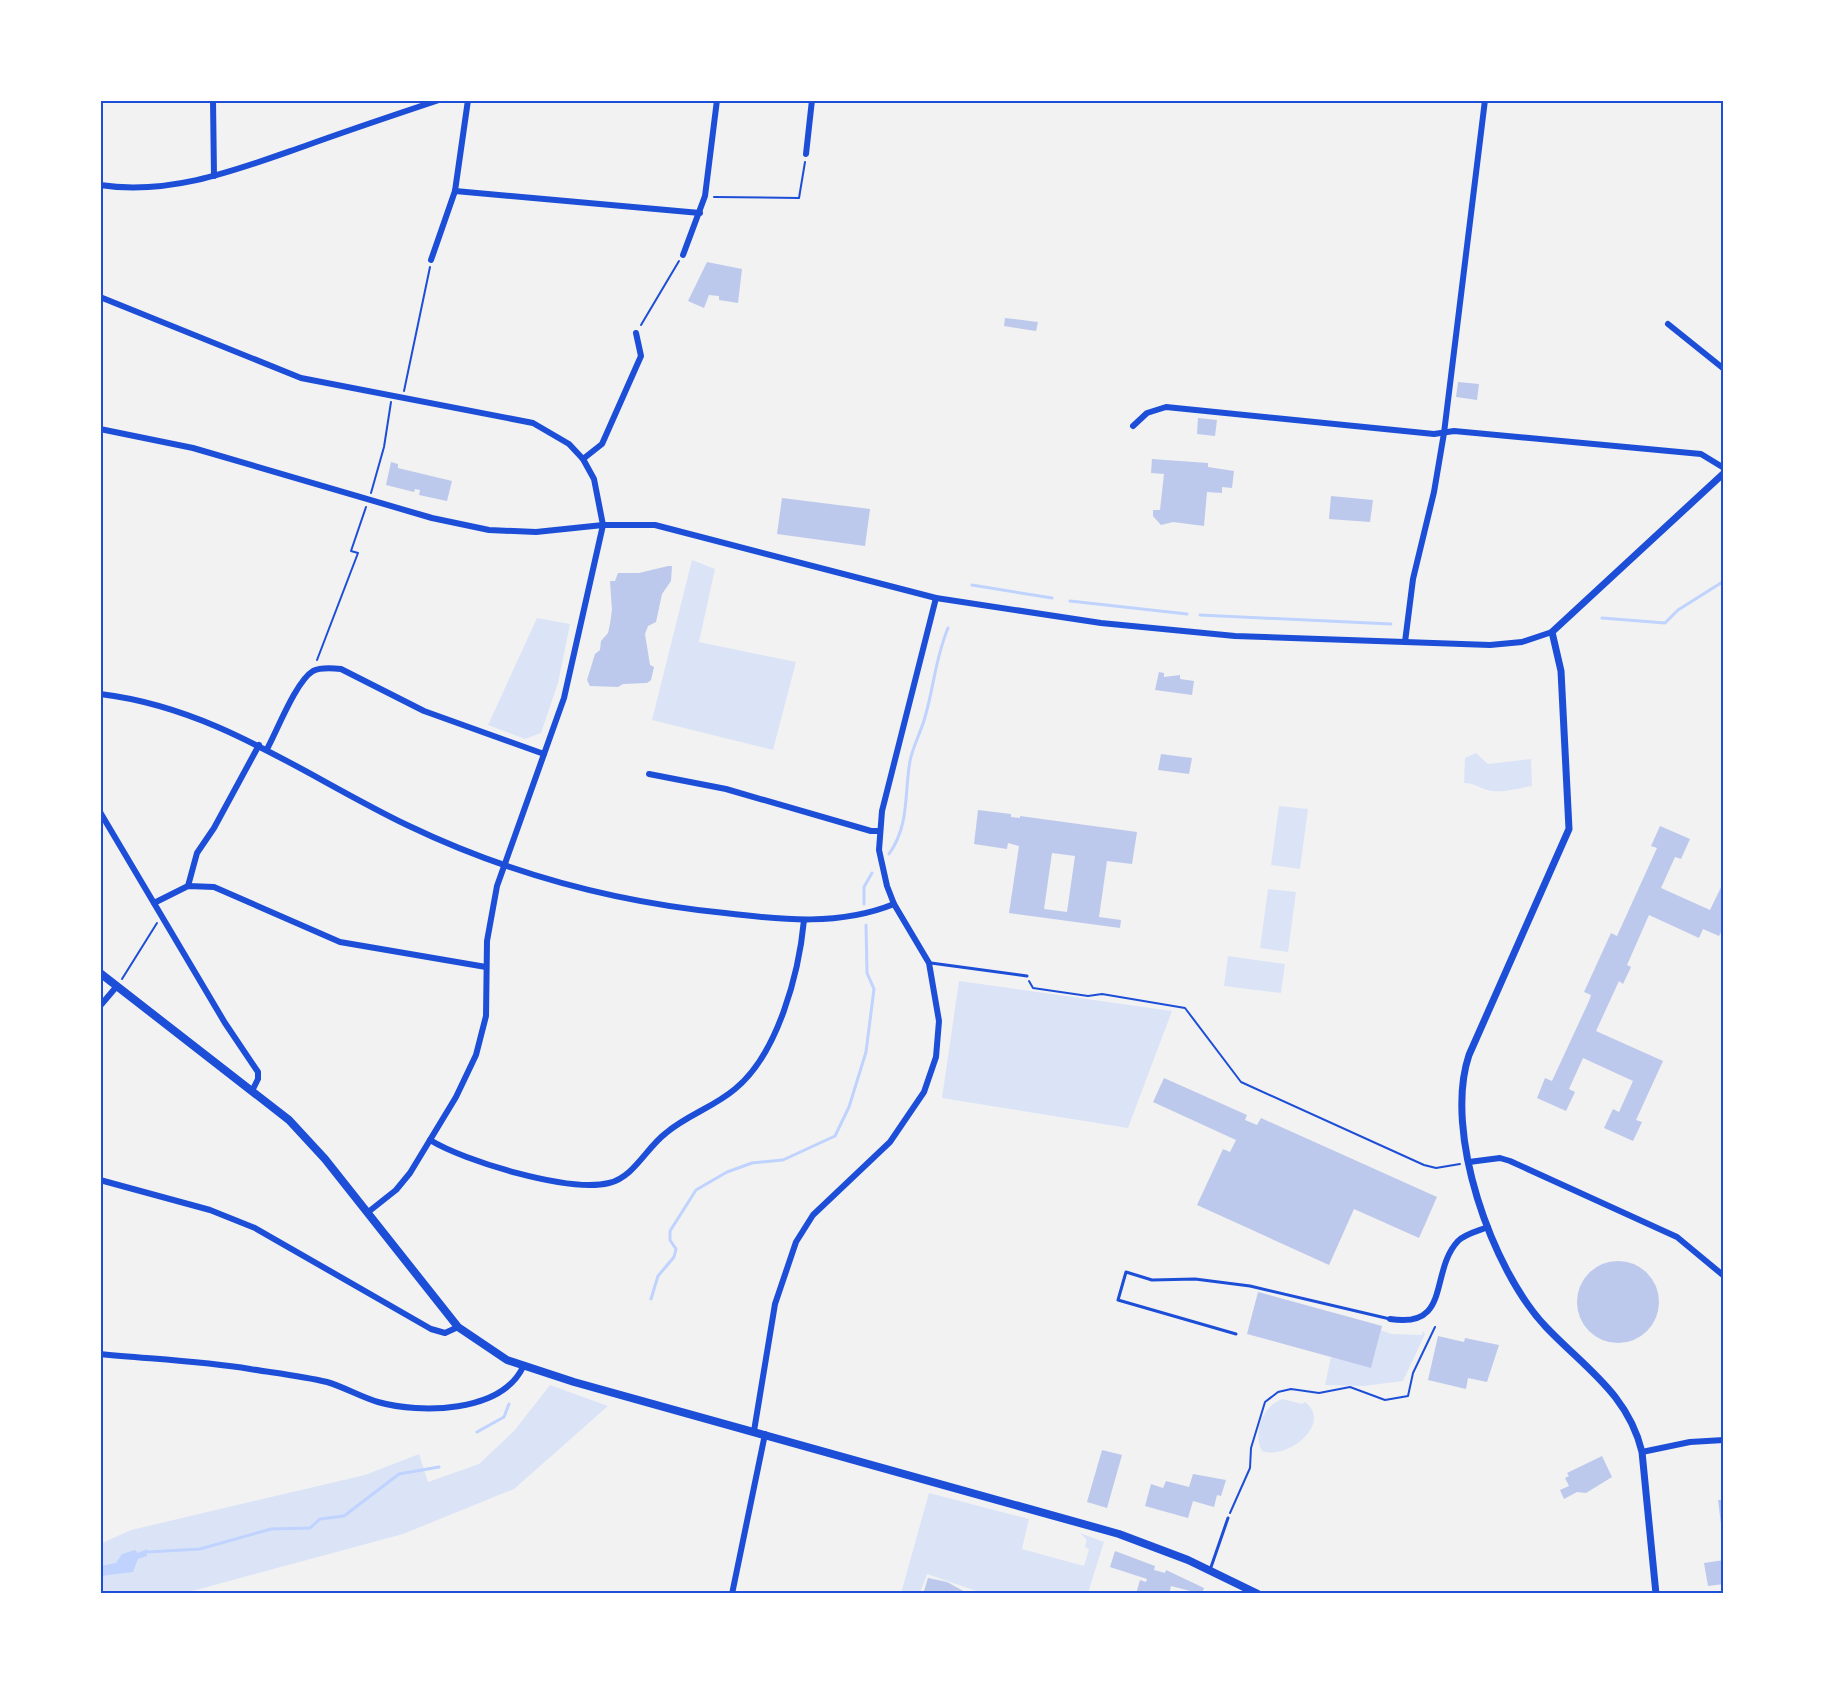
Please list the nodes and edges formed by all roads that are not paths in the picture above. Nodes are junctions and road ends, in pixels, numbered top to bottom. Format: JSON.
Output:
{"nodes":[{"id":1,"x":213,"y":100,"type":"edge"},
{"id":2,"x":439,"y":100,"type":"edge"},
{"id":3,"x":468,"y":100,"type":"edge"},
{"id":4,"x":717,"y":100,"type":"edge"},
{"id":5,"x":812,"y":100,"type":"edge"},
{"id":6,"x":1485,"y":100,"type":"edge"},
{"id":7,"x":806,"y":154,"type":"road end"},
{"id":8,"x":214,"y":176,"type":"junction"},
{"id":9,"x":100,"y":185,"type":"edge"},
{"id":10,"x":455,"y":190,"type":"junction"},
{"id":11,"x":700,"y":213,"type":"junction"},
{"id":12,"x":683,"y":255,"type":"road end"},
{"id":13,"x":431,"y":261,"type":"road end"},
{"id":14,"x":100,"y":297,"type":"edge"},
{"id":15,"x":1668,"y":324,"type":"dead end"},
{"id":16,"x":636,"y":333,"type":"road end"},
{"id":17,"x":1724,"y":369,"type":"edge"},
{"id":18,"x":1133,"y":426,"type":"dead end"},
{"id":19,"x":100,"y":429,"type":"edge"},
{"id":20,"x":1444,"y":433,"type":"junction"},
{"id":21,"x":583,"y":459,"type":"junction"},
{"id":22,"x":1724,"y":468,"type":"edge"},
{"id":23,"x":1724,"y":473,"type":"edge"},
{"id":24,"x":603,"y":525,"type":"junction"},
{"id":25,"x":936,"y":598,"type":"junction"},
{"id":26,"x":1552,"y":632,"type":"junction"},
{"id":27,"x":1405,"y":642,"type":"junction"},
{"id":28,"x":100,"y":694,"type":"edge"},
{"id":29,"x":259,"y":745,"type":"junction"},
{"id":30,"x":267,"y":749,"type":"junction"},
{"id":31,"x":544,"y":754,"type":"junction"},
{"id":32,"x":649,"y":774,"type":"dead end"},
{"id":33,"x":100,"y":812,"type":"edge"},
{"id":34,"x":879,"y":831,"type":"junction"},
{"id":35,"x":503,"y":866,"type":"junction"},
{"id":36,"x":188,"y":886,"type":"junction"},
{"id":37,"x":154,"y":903,"type":"junction"},
{"id":38,"x":894,"y":904,"type":"junction"},
{"id":39,"x":804,"y":920,"type":"junction"},
{"id":40,"x":929,"y":963,"type":"junction"},
{"id":41,"x":486,"y":967,"type":"junction"},
{"id":42,"x":100,"y":973,"type":"edge"},
{"id":43,"x":1027,"y":976,"type":"road end"},
{"id":44,"x":117,"y":986,"type":"junction"},
{"id":45,"x":100,"y":1006,"type":"edge"},
{"id":46,"x":253,"y":1089,"type":"junction"},
{"id":47,"x":429,"y":1140,"type":"junction"},
{"id":48,"x":1469,"y":1162,"type":"junction"},
{"id":49,"x":100,"y":1180,"type":"edge"},
{"id":50,"x":367,"y":1213,"type":"junction"},
{"id":51,"x":1488,"y":1227,"type":"junction"},
{"id":52,"x":1724,"y":1276,"type":"edge"},
{"id":53,"x":1390,"y":1319,"type":"joint"},
{"id":54,"x":458,"y":1327,"type":"junction"},
{"id":55,"x":1236,"y":1334,"type":"dead end"},
{"id":56,"x":100,"y":1354,"type":"edge"},
{"id":57,"x":523,"y":1367,"type":"junction"},
{"id":58,"x":754,"y":1431,"type":"junction"},
{"id":59,"x":765,"y":1434,"type":"junction"},
{"id":60,"x":1724,"y":1440,"type":"edge"},
{"id":61,"x":1642,"y":1452,"type":"junction"},
{"id":62,"x":1228,"y":1518,"type":"road end"},
{"id":63,"x":1210,"y":1570,"type":"junction"},
{"id":64,"x":732,"y":1593,"type":"edge"},
{"id":65,"x":1258,"y":1593,"type":"edge"},
{"id":66,"x":1656,"y":1593,"type":"edge"}],
"edges":[{"from":1,"to":8,"type":"street"},
{"from":2,"to":8,"type":"street"},
{"from":3,"to":10,"type":"street"},
{"from":4,"to":11,"type":"street"},
{"from":5,"to":7,"type":"street"},
{"from":6,"to":20,"type":"street"},
{"from":8,"to":9,"type":"street"},
{"from":10,"to":11,"type":"street"},
{"from":10,"to":13,"type":"street"},
{"from":11,"to":12,"type":"street"},
{"from":14,"to":21,"type":"street"},
{"from":15,"to":17,"type":"street"},
{"from":16,"to":21,"type":"street"},
{"from":18,"to":20,"type":"street"},
{"from":19,"to":24,"type":"street"},
{"from":20,"to":22,"type":"street"},
{"from":20,"to":27,"type":"street"},
{"from":21,"to":24,"type":"street"},
{"from":23,"to":26,"type":"street"},
{"from":24,"to":25,"type":"street"},
{"from":24,"to":31,"type":"street"},
{"from":25,"to":27,"type":"street"},
{"from":25,"to":34,"type":"street"},
{"from":26,"to":27,"type":"street"},
{"from":26,"to":48,"type":"street"},
{"from":28,"to":29,"type":"street"},
{"from":29,"to":30,"type":"street"},
{"from":29,"to":36,"type":"street"},
{"from":30,"to":31,"type":"street"},
{"from":30,"to":35,"type":"street"},
{"from":31,"to":35,"type":"street"},
{"from":32,"to":34,"type":"street"},
{"from":33,"to":37,"type":"street"},
{"from":34,"to":38,"type":"street"},
{"from":35,"to":39,"type":"street"},
{"from":35,"to":41,"type":"street"},
{"from":36,"to":37,"type":"street"},
{"from":36,"to":41,"type":"street"},
{"from":37,"to":46,"type":"street"},
{"from":38,"to":39,"type":"street"},
{"from":38,"to":40,"type":"street"},
{"from":39,"to":47,"type":"street"},
{"from":40,"to":43,"type":"lane"},
{"from":40,"to":58,"type":"street"},
{"from":41,"to":47,"type":"street"},
{"from":42,"to":44,"type":"main road"},
{"from":44,"to":45,"type":"street"},
{"from":44,"to":46,"type":"main road"},
{"from":46,"to":50,"type":"main road"},
{"from":47,"to":50,"type":"street"},
{"from":48,"to":51,"type":"street"},
{"from":48,"to":52,"type":"street"},
{"from":49,"to":54,"type":"street"},
{"from":50,"to":54,"type":"main road"},
{"from":51,"to":53,"type":"street"},
{"from":51,"to":61,"type":"street"},
{"from":53,"to":55,"type":"lane"},
{"from":54,"to":57,"type":"main road"},
{"from":56,"to":57,"type":"street"},
{"from":57,"to":58,"type":"main road"},
{"from":58,"to":59,"type":"main road"},
{"from":59,"to":63,"type":"main road"},
{"from":59,"to":64,"type":"street"},
{"from":60,"to":61,"type":"street"},
{"from":61,"to":66,"type":"street"},
{"from":62,"to":63,"type":"lane"},
{"from":63,"to":65,"type":"main road"}]}
